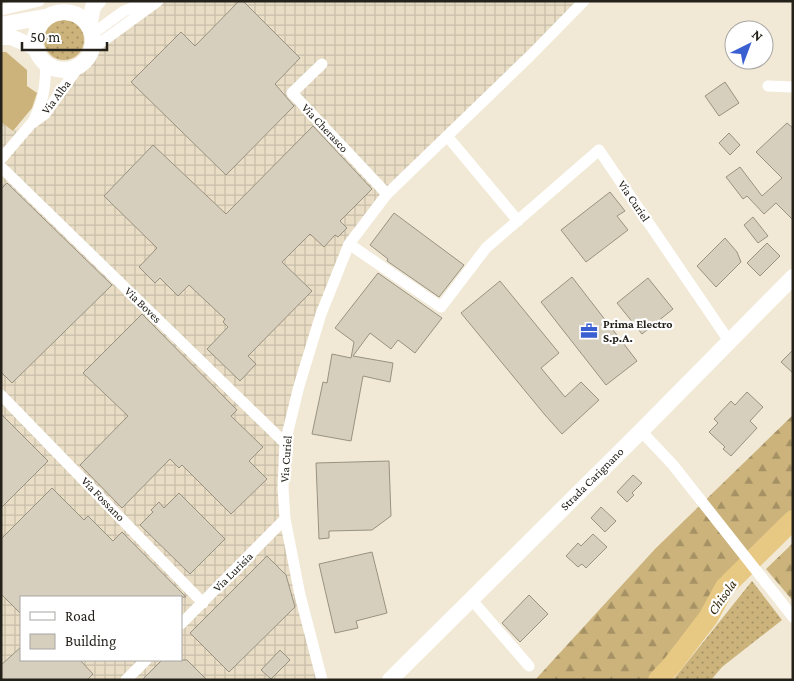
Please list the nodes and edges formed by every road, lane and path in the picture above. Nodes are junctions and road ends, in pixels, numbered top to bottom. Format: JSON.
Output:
{"nodes":[{"id":1,"x":38,"y":1,"type":"edge"},
{"id":2,"x":79,"y":1,"type":"edge"},
{"id":3,"x":98,"y":1,"type":"edge"},
{"id":4,"x":149,"y":1,"type":"edge"},
{"id":5,"x":158,"y":1,"type":"edge"},
{"id":6,"x":584,"y":1,"type":"edge"},
{"id":7,"x":1,"y":10,"type":"edge"},
{"id":8,"x":57,"y":14,"type":"junction"},
{"id":9,"x":1,"y":26,"type":"edge"},
{"id":10,"x":91,"y":36,"type":"junction"},
{"id":11,"x":1,"y":37,"type":"edge"},
{"id":12,"x":36,"y":48,"type":"junction"},
{"id":13,"x":46,"y":64,"type":"junction"},
{"id":14,"x":322,"y":64,"type":"dead end"},
{"id":15,"x":79,"y":66,"type":"junction"},
{"id":16,"x":768,"y":86,"type":"dead end"},
{"id":17,"x":793,"y":87,"type":"edge"},
{"id":18,"x":31,"y":124,"type":"junction"},
{"id":19,"x":446,"y":136,"type":"junction"},
{"id":20,"x":1,"y":159,"type":"edge"},
{"id":21,"x":1,"y":167,"type":"edge"},
{"id":22,"x":387,"y":194,"type":"junction"},
{"id":23,"x":518,"y":221,"type":"junction"},
{"id":24,"x":349,"y":244,"type":"junction"},
{"id":25,"x":793,"y":277,"type":"edge"},
{"id":26,"x":729,"y":341,"type":"junction"},
{"id":27,"x":1,"y":395,"type":"edge"},
{"id":28,"x":641,"y":431,"type":"junction"},
{"id":29,"x":284,"y":444,"type":"junction"},
{"id":30,"x":285,"y":519,"type":"junction"},
{"id":31,"x":471,"y":599,"type":"junction"},
{"id":32,"x":203,"y":603,"type":"junction"},
{"id":33,"x":793,"y":617,"type":"edge"},
{"id":34,"x":182,"y":623,"type":"edge"},
{"id":35,"x":145,"y":661,"type":"edge"},
{"id":36,"x":529,"y":666,"type":"dead end"},
{"id":37,"x":126,"y":680,"type":"edge"},
{"id":38,"x":322,"y":680,"type":"edge"},
{"id":39,"x":390,"y":680,"type":"edge"}],
"edges":[{"from":1,"to":7,"type":"street"},
{"from":2,"to":8,"type":"main road"},
{"from":3,"to":10,"type":"main road"},
{"from":4,"to":10,"type":"street"},
{"from":5,"to":10,"type":"street"},
{"from":6,"to":19,"type":"street","name":"Via Curiel"},
{"from":8,"to":9,"type":"main road"},
{"from":8,"to":10,"type":"main road"},
{"from":8,"to":12,"type":"main road"},
{"from":10,"to":15,"type":"main road"},
{"from":11,"to":12,"type":"main road"},
{"from":12,"to":13,"type":"main road"},
{"from":13,"to":15,"type":"main road"},
{"from":13,"to":18,"type":"street","name":"Via Alba"},
{"from":14,"to":22,"type":"street","name":"Via Cherasco"},
{"from":15,"to":18,"type":"street","name":"Via Alba"},
{"from":16,"to":17,"type":"street"},
{"from":18,"to":20,"type":"street","name":"Via Alba"},
{"from":19,"to":22,"type":"street","name":"Via Curiel"},
{"from":19,"to":23,"type":"street"},
{"from":21,"to":29,"type":"street","name":"Via Boves"},
{"from":22,"to":24,"type":"street","name":"Via Curiel"},
{"from":23,"to":24,"type":"street","name":"Via Curiel"},
{"from":23,"to":26,"type":"street","name":"Via Curiel"},
{"from":24,"to":29,"type":"street","name":"Via Curiel"},
{"from":25,"to":26,"type":"main road","name":"Strada Carignano"},
{"from":26,"to":28,"type":"main road","name":"Strada Carignano"},
{"from":27,"to":32,"type":"street","name":"Via Fossano"},
{"from":28,"to":31,"type":"main road","name":"Strada Carignano"},
{"from":28,"to":33,"type":"street"},
{"from":29,"to":30,"type":"street","name":"Via Curiel"},
{"from":30,"to":32,"type":"street","name":"Via Lurisia"},
{"from":30,"to":38,"type":"street","name":"Via Curiel"},
{"from":31,"to":36,"type":"street"},
{"from":31,"to":39,"type":"main road","name":"Strada Carignano"},
{"from":32,"to":34,"type":"street","name":"Via Lurisia"},
{"from":35,"to":37,"type":"street"}]}
